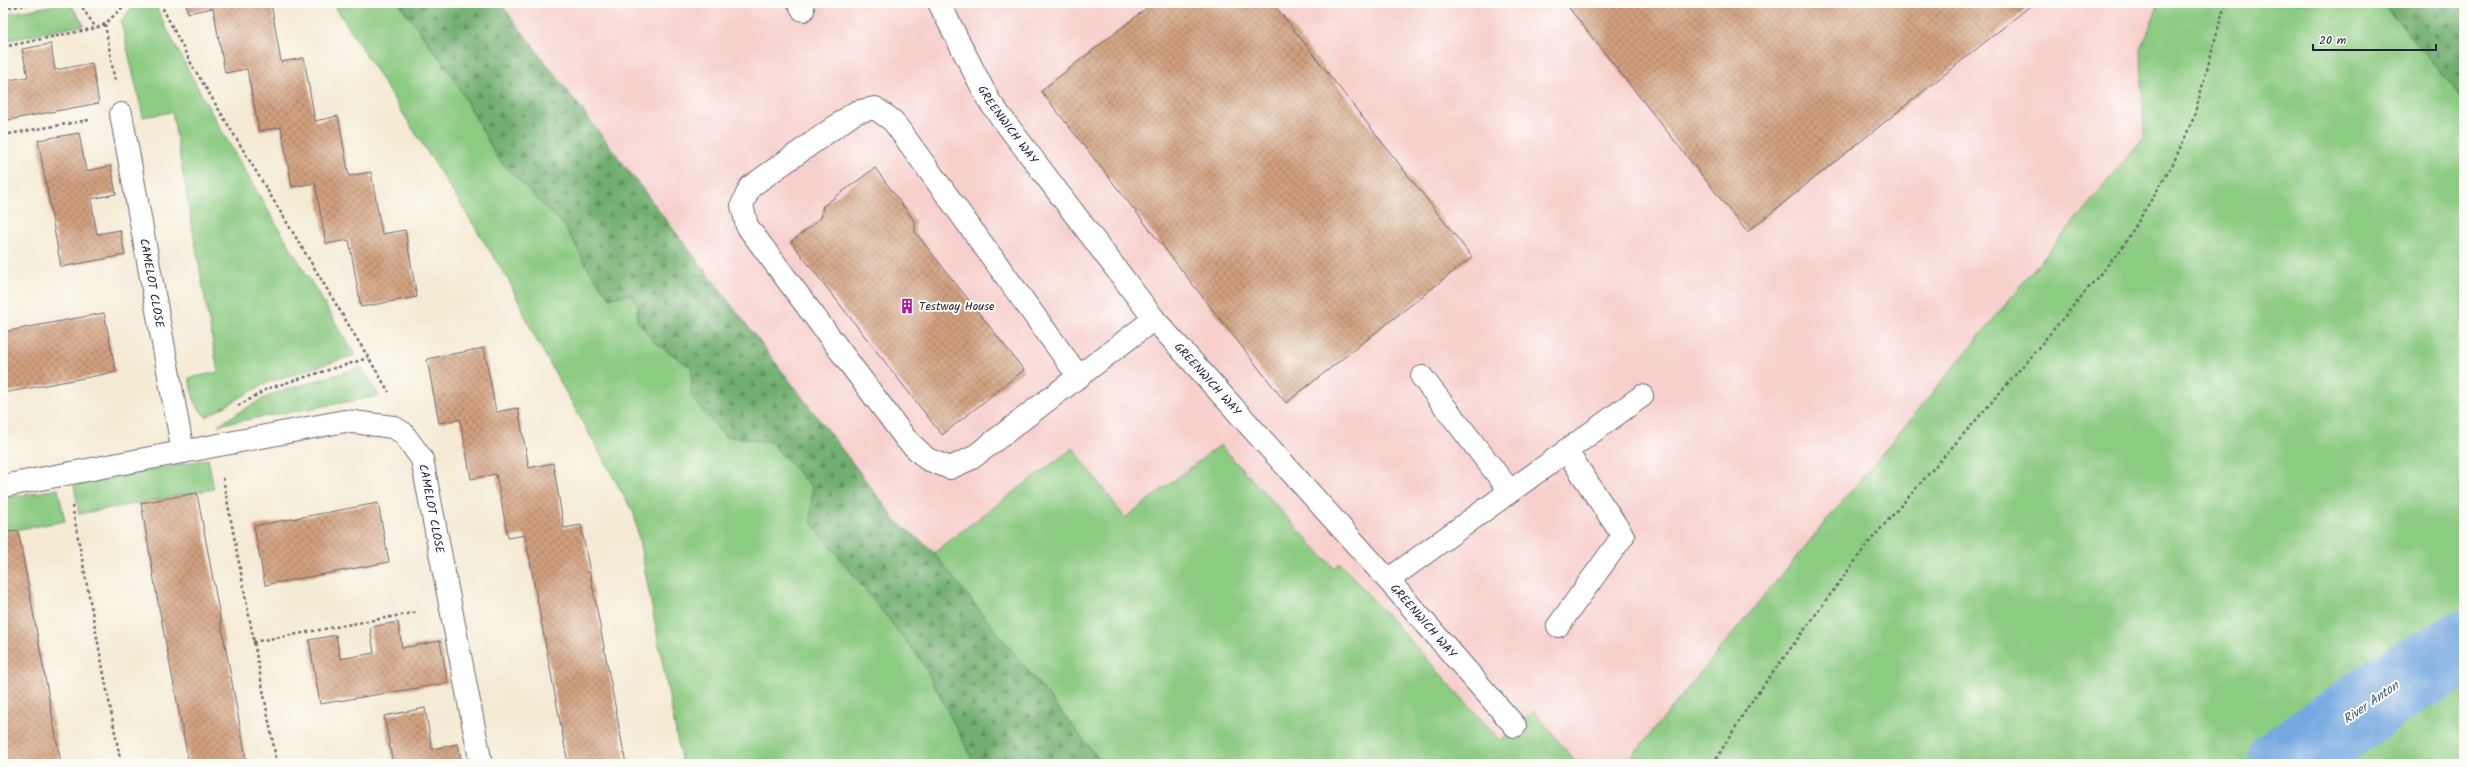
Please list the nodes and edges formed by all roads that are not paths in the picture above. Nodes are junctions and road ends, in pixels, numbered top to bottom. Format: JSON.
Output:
{"nodes":[{"id":1,"x":939,"y":3,"type":"edge"},
{"id":2,"x":121,"y":114,"type":"road end"},
{"id":3,"x":1154,"y":320,"type":"junction"},
{"id":4,"x":1079,"y":377,"type":"junction"},
{"id":5,"x":1422,"y":377,"type":"dead end"},
{"id":6,"x":1642,"y":396,"type":"dead end"},
{"id":7,"x":1566,"y":450,"type":"junction"},
{"id":8,"x":183,"y":452,"type":"junction"},
{"id":9,"x":3,"y":486,"type":"edge"},
{"id":10,"x":1510,"y":491,"type":"junction"},
{"id":11,"x":1388,"y":580,"type":"junction"},
{"id":12,"x":1558,"y":626,"type":"dead end"},
{"id":13,"x":1515,"y":726,"type":"dead end"},
{"id":14,"x":481,"y":764,"type":"edge"}],
"edges":[{"from":1,"to":3,"type":"street","name":"GREENWICH WAY"},
{"from":2,"to":8,"type":"street","name":"CAMELOT CLOSE"},
{"from":3,"to":4,"type":"street"},
{"from":3,"to":11,"type":"street","name":"GREENWICH WAY"},
{"from":4,"to":4,"type":"street"},
{"from":5,"to":10,"type":"street"},
{"from":6,"to":7,"type":"street"},
{"from":7,"to":10,"type":"street"},
{"from":7,"to":12,"type":"street"},
{"from":8,"to":9,"type":"street"},
{"from":8,"to":14,"type":"street","name":"CAMELOT CLOSE"},
{"from":10,"to":11,"type":"street"},
{"from":11,"to":13,"type":"street","name":"GREENWICH WAY"}]}
